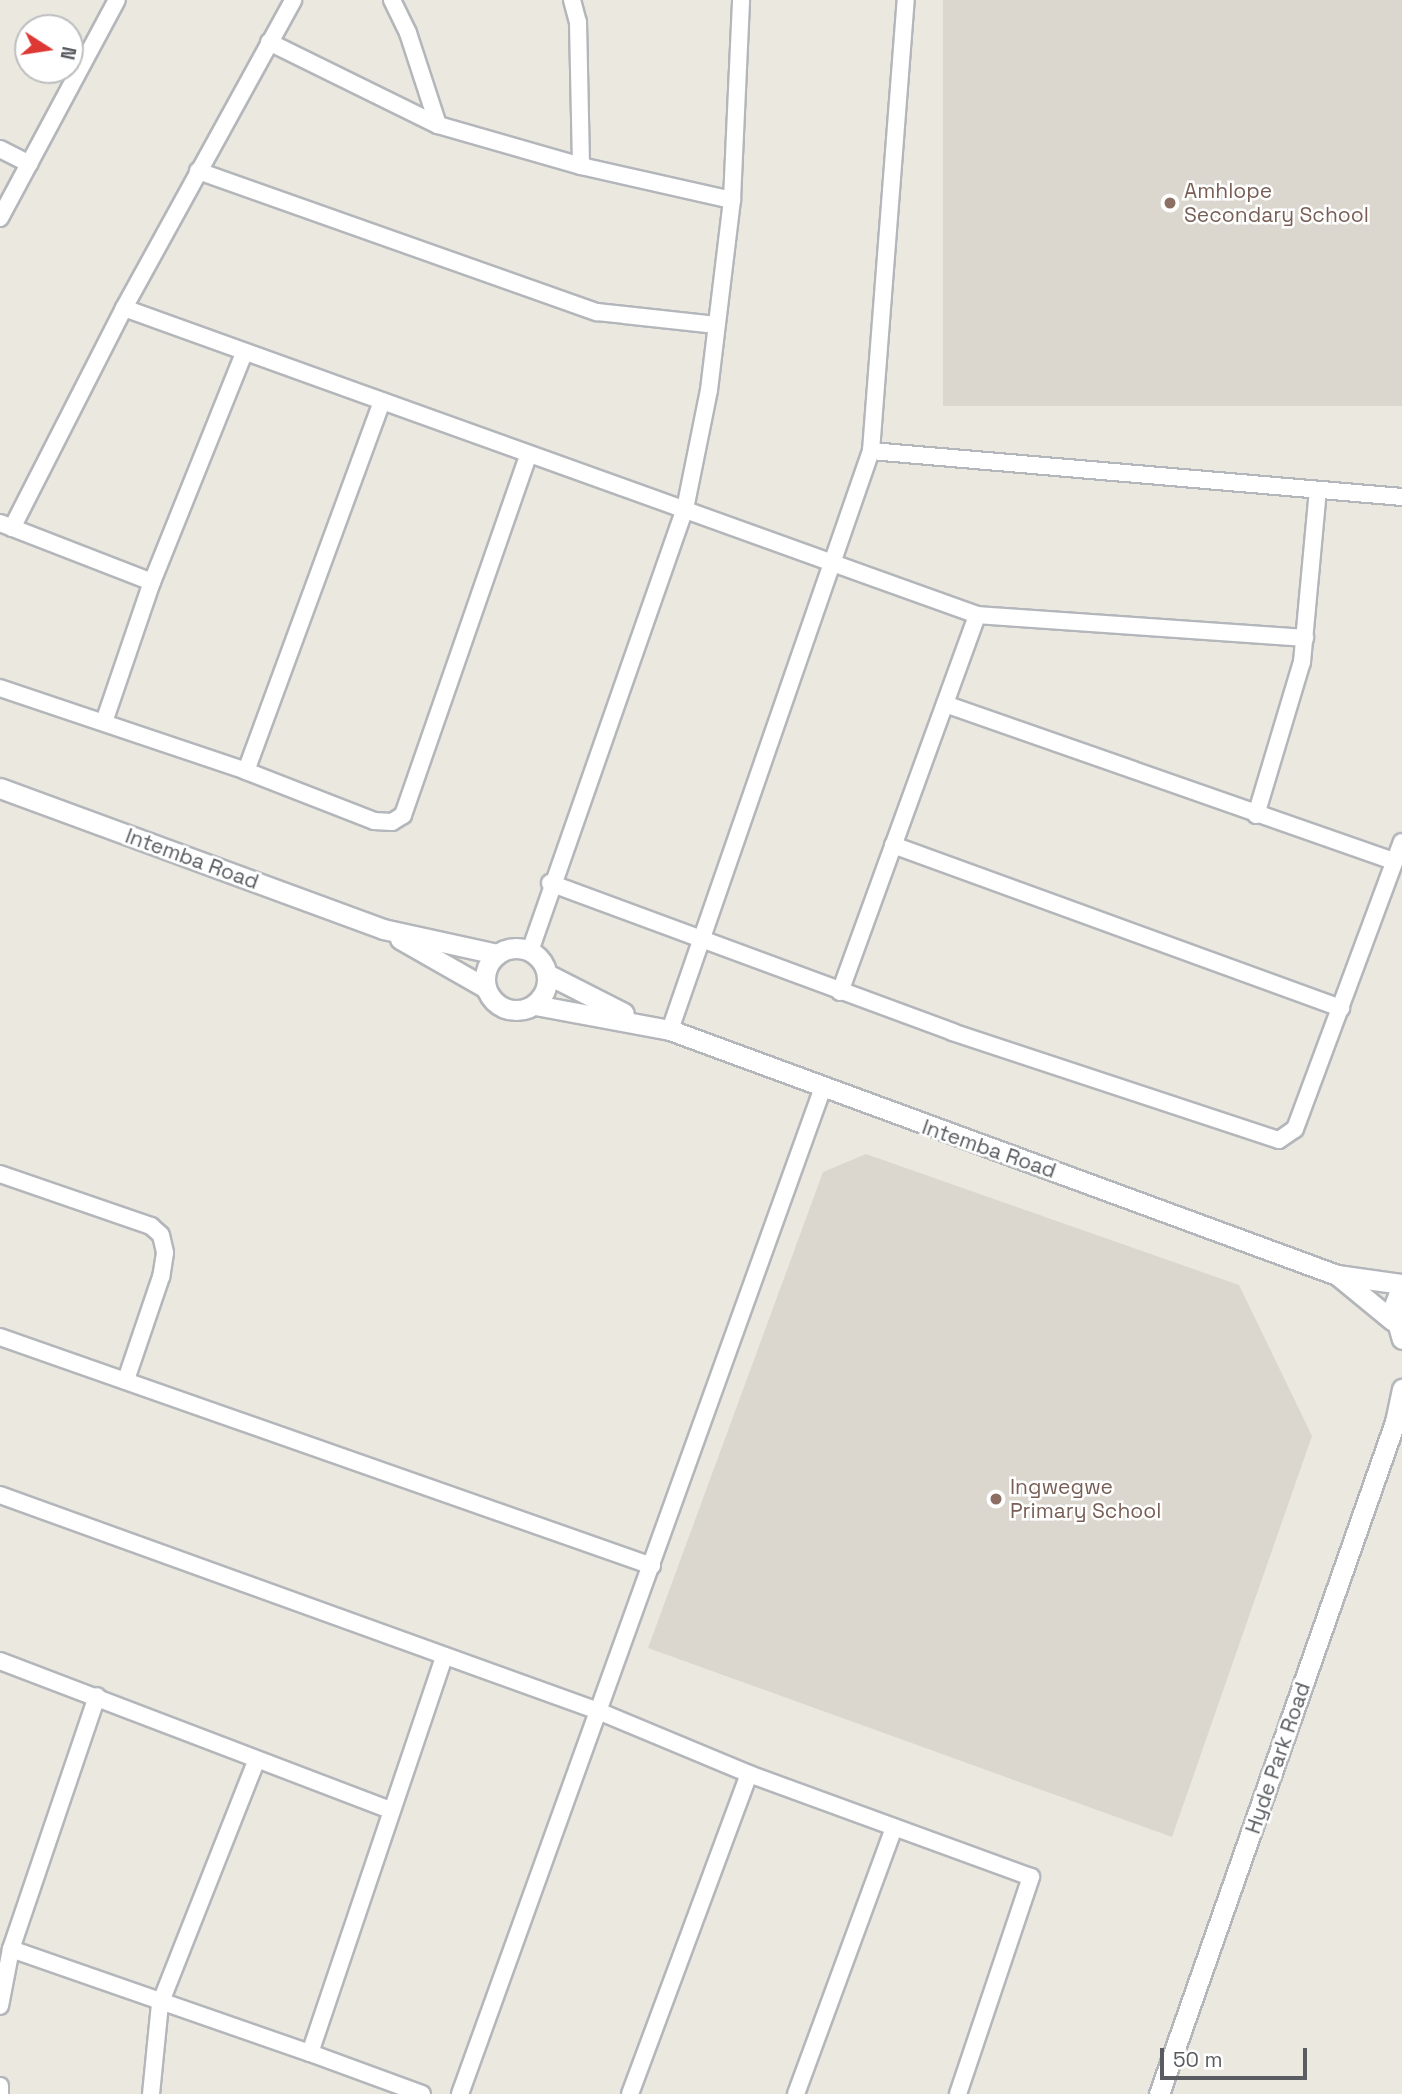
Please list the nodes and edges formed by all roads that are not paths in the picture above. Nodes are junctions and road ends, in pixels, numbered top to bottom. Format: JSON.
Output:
{"nodes":[{"id":1,"x":117,"y":0,"type":"edge"},
{"id":2,"x":293,"y":0,"type":"edge"},
{"id":3,"x":392,"y":0,"type":"edge"},
{"id":4,"x":572,"y":0,"type":"edge"},
{"id":5,"x":741,"y":0,"type":"edge"},
{"id":6,"x":906,"y":0,"type":"edge"},
{"id":7,"x":269,"y":42,"type":"junction"},
{"id":8,"x":439,"y":125,"type":"junction"},
{"id":9,"x":0,"y":149,"type":"edge"},
{"id":10,"x":29,"y":164,"type":"junction"},
{"id":11,"x":582,"y":166,"type":"junction"},
{"id":12,"x":198,"y":171,"type":"junction"},
{"id":13,"x":732,"y":200,"type":"junction"},
{"id":14,"x":0,"y":218,"type":"edge"},
{"id":15,"x":124,"y":308,"type":"junction"},
{"id":16,"x":716,"y":325,"type":"junction"},
{"id":17,"x":244,"y":353,"type":"junction"},
{"id":18,"x":383,"y":401,"type":"junction"},
{"id":19,"x":871,"y":451,"type":"junction"},
{"id":20,"x":529,"y":454,"type":"junction"},
{"id":21,"x":1318,"y":491,"type":"junction"},
{"id":22,"x":1402,"y":497,"type":"edge"},
{"id":23,"x":685,"y":509,"type":"junction"},
{"id":24,"x":6,"y":526,"type":"edge"},
{"id":25,"x":834,"y":562,"type":"junction"},
{"id":26,"x":152,"y":582,"type":"junction"},
{"id":27,"x":978,"y":615,"type":"junction"},
{"id":28,"x":1305,"y":638,"type":"junction"},
{"id":29,"x":0,"y":688,"type":"edge"},
{"id":30,"x":944,"y":704,"type":"junction"},
{"id":31,"x":104,"y":722,"type":"junction"},
{"id":32,"x":246,"y":771,"type":"junction"},
{"id":33,"x":0,"y":789,"type":"edge"},
{"id":34,"x":1256,"y":815,"type":"junction"},
{"id":35,"x":1402,"y":842,"type":"edge"},
{"id":36,"x":893,"y":845,"type":"junction"},
{"id":37,"x":1394,"y":861,"type":"junction"},
{"id":38,"x":550,"y":883,"type":"junction"},
{"id":39,"x":383,"y":929,"type":"junction"},
{"id":40,"x":703,"y":937,"type":"junction"},
{"id":41,"x":530,"y":951,"type":"junction"},
{"id":42,"x":497,"y":954,"type":"junction"},
{"id":43,"x":547,"y":974,"type":"junction"},
{"id":44,"x":486,"y":988,"type":"junction"},
{"id":45,"x":840,"y":992,"type":"junction"},
{"id":46,"x":535,"y":1005,"type":"junction"},
{"id":47,"x":1341,"y":1008,"type":"junction"},
{"id":48,"x":642,"y":1023,"type":"junction"},
{"id":49,"x":670,"y":1030,"type":"junction"},
{"id":50,"x":822,"y":1090,"type":"junction"},
{"id":51,"x":0,"y":1174,"type":"edge"},
{"id":52,"x":1337,"y":1275,"type":"junction"},
{"id":53,"x":1402,"y":1285,"type":"edge"},
{"id":54,"x":1398,"y":1330,"type":"edge"},
{"id":55,"x":0,"y":1337,"type":"edge"},
{"id":56,"x":126,"y":1380,"type":"junction"},
{"id":57,"x":1402,"y":1389,"type":"edge"},
{"id":58,"x":1399,"y":1417,"type":"edge"},
{"id":59,"x":0,"y":1495,"type":"edge"},
{"id":60,"x":652,"y":1566,"type":"junction"},
{"id":61,"x":444,"y":1656,"type":"junction"},
{"id":62,"x":0,"y":1661,"type":"edge"},
{"id":63,"x":97,"y":1696,"type":"junction"},
{"id":64,"x":598,"y":1711,"type":"junction"},
{"id":65,"x":256,"y":1762,"type":"junction"},
{"id":66,"x":749,"y":1774,"type":"junction"},
{"id":67,"x":390,"y":1810,"type":"junction"},
{"id":68,"x":894,"y":1827,"type":"junction"},
{"id":69,"x":11,"y":1950,"type":"junction"},
{"id":70,"x":160,"y":2004,"type":"junction"},
{"id":71,"x":0,"y":2006,"type":"edge"},
{"id":72,"x":310,"y":2053,"type":"junction"},
{"id":73,"x":0,"y":2086,"type":"edge"},
{"id":74,"x":1,"y":2094,"type":"edge"},
{"id":75,"x":151,"y":2094,"type":"edge"},
{"id":76,"x":422,"y":2094,"type":"edge"},
{"id":77,"x":460,"y":2094,"type":"edge"},
{"id":78,"x":629,"y":2094,"type":"edge"},
{"id":79,"x":796,"y":2094,"type":"edge"},
{"id":80,"x":958,"y":2094,"type":"edge"},
{"id":81,"x":1159,"y":2094,"type":"edge"}],
"edges":[{"from":1,"to":10,"type":"street"},
{"from":2,"to":7,"type":"street"},
{"from":3,"to":8,"type":"street"},
{"from":4,"to":11,"type":"street"},
{"from":5,"to":13,"type":"street"},
{"from":6,"to":19,"type":"street"},
{"from":7,"to":8,"type":"street"},
{"from":7,"to":12,"type":"street"},
{"from":8,"to":11,"type":"street"},
{"from":9,"to":10,"type":"street"},
{"from":10,"to":14,"type":"street"},
{"from":11,"to":13,"type":"street"},
{"from":12,"to":15,"type":"street"},
{"from":12,"to":16,"type":"street"},
{"from":13,"to":16,"type":"street"},
{"from":15,"to":17,"type":"street"},
{"from":15,"to":24,"type":"street"},
{"from":16,"to":23,"type":"street"},
{"from":17,"to":18,"type":"street"},
{"from":17,"to":26,"type":"street"},
{"from":18,"to":20,"type":"street"},
{"from":18,"to":32,"type":"street"},
{"from":19,"to":21,"type":"street"},
{"from":19,"to":25,"type":"street"},
{"from":20,"to":23,"type":"street"},
{"from":20,"to":32,"type":"street"},
{"from":21,"to":22,"type":"street"},
{"from":21,"to":28,"type":"street"},
{"from":23,"to":25,"type":"street"},
{"from":23,"to":38,"type":"street"},
{"from":24,"to":26,"type":"street"},
{"from":25,"to":27,"type":"street"},
{"from":25,"to":40,"type":"street"},
{"from":26,"to":31,"type":"street"},
{"from":27,"to":28,"type":"street"},
{"from":27,"to":30,"type":"street"},
{"from":28,"to":34,"type":"street"},
{"from":29,"to":31,"type":"street"},
{"from":30,"to":34,"type":"street"},
{"from":30,"to":36,"type":"street"},
{"from":31,"to":32,"type":"street"},
{"from":33,"to":39,"type":"street","name":"Intemba Road"},
{"from":34,"to":37,"type":"street"},
{"from":35,"to":37,"type":"street"},
{"from":36,"to":45,"type":"street"},
{"from":36,"to":47,"type":"street"},
{"from":37,"to":47,"type":"street"},
{"from":38,"to":40,"type":"street"},
{"from":38,"to":41,"type":"street"},
{"from":39,"to":42,"type":"street"},
{"from":39,"to":44,"type":"street"},
{"from":40,"to":45,"type":"street"},
{"from":40,"to":49,"type":"street"},
{"from":41,"to":42,"type":"street"},
{"from":41,"to":43,"type":"street"},
{"from":42,"to":44,"type":"street"},
{"from":43,"to":46,"type":"street"},
{"from":43,"to":48,"type":"street"},
{"from":44,"to":46,"type":"street"},
{"from":45,"to":47,"type":"street"},
{"from":46,"to":48,"type":"street"},
{"from":48,"to":49,"type":"street","name":"Intemba Road"},
{"from":49,"to":50,"type":"street","name":"Intemba Road"},
{"from":50,"to":52,"type":"street","name":"Intemba Road"},
{"from":50,"to":60,"type":"street"},
{"from":51,"to":56,"type":"street"},
{"from":52,"to":53,"type":"street"},
{"from":52,"to":54,"type":"street"},
{"from":53,"to":54,"type":"street"},
{"from":55,"to":56,"type":"street"},
{"from":56,"to":60,"type":"street"},
{"from":57,"to":58,"type":"street","name":"Hyde Park Road"},
{"from":58,"to":81,"type":"street","name":"Hyde Park Road"},
{"from":59,"to":61,"type":"street"},
{"from":60,"to":64,"type":"street"},
{"from":61,"to":64,"type":"street"},
{"from":61,"to":67,"type":"street"},
{"from":62,"to":63,"type":"street"},
{"from":63,"to":65,"type":"street"},
{"from":63,"to":69,"type":"street"},
{"from":64,"to":66,"type":"street"},
{"from":64,"to":77,"type":"street"},
{"from":65,"to":67,"type":"street"},
{"from":65,"to":70,"type":"street"},
{"from":66,"to":68,"type":"street"},
{"from":66,"to":78,"type":"street"},
{"from":67,"to":72,"type":"street"},
{"from":68,"to":79,"type":"street"},
{"from":68,"to":80,"type":"street"},
{"from":69,"to":70,"type":"street"},
{"from":69,"to":71,"type":"street"},
{"from":70,"to":72,"type":"street"},
{"from":70,"to":75,"type":"street"},
{"from":72,"to":76,"type":"street"},
{"from":73,"to":74,"type":"street"}]}
